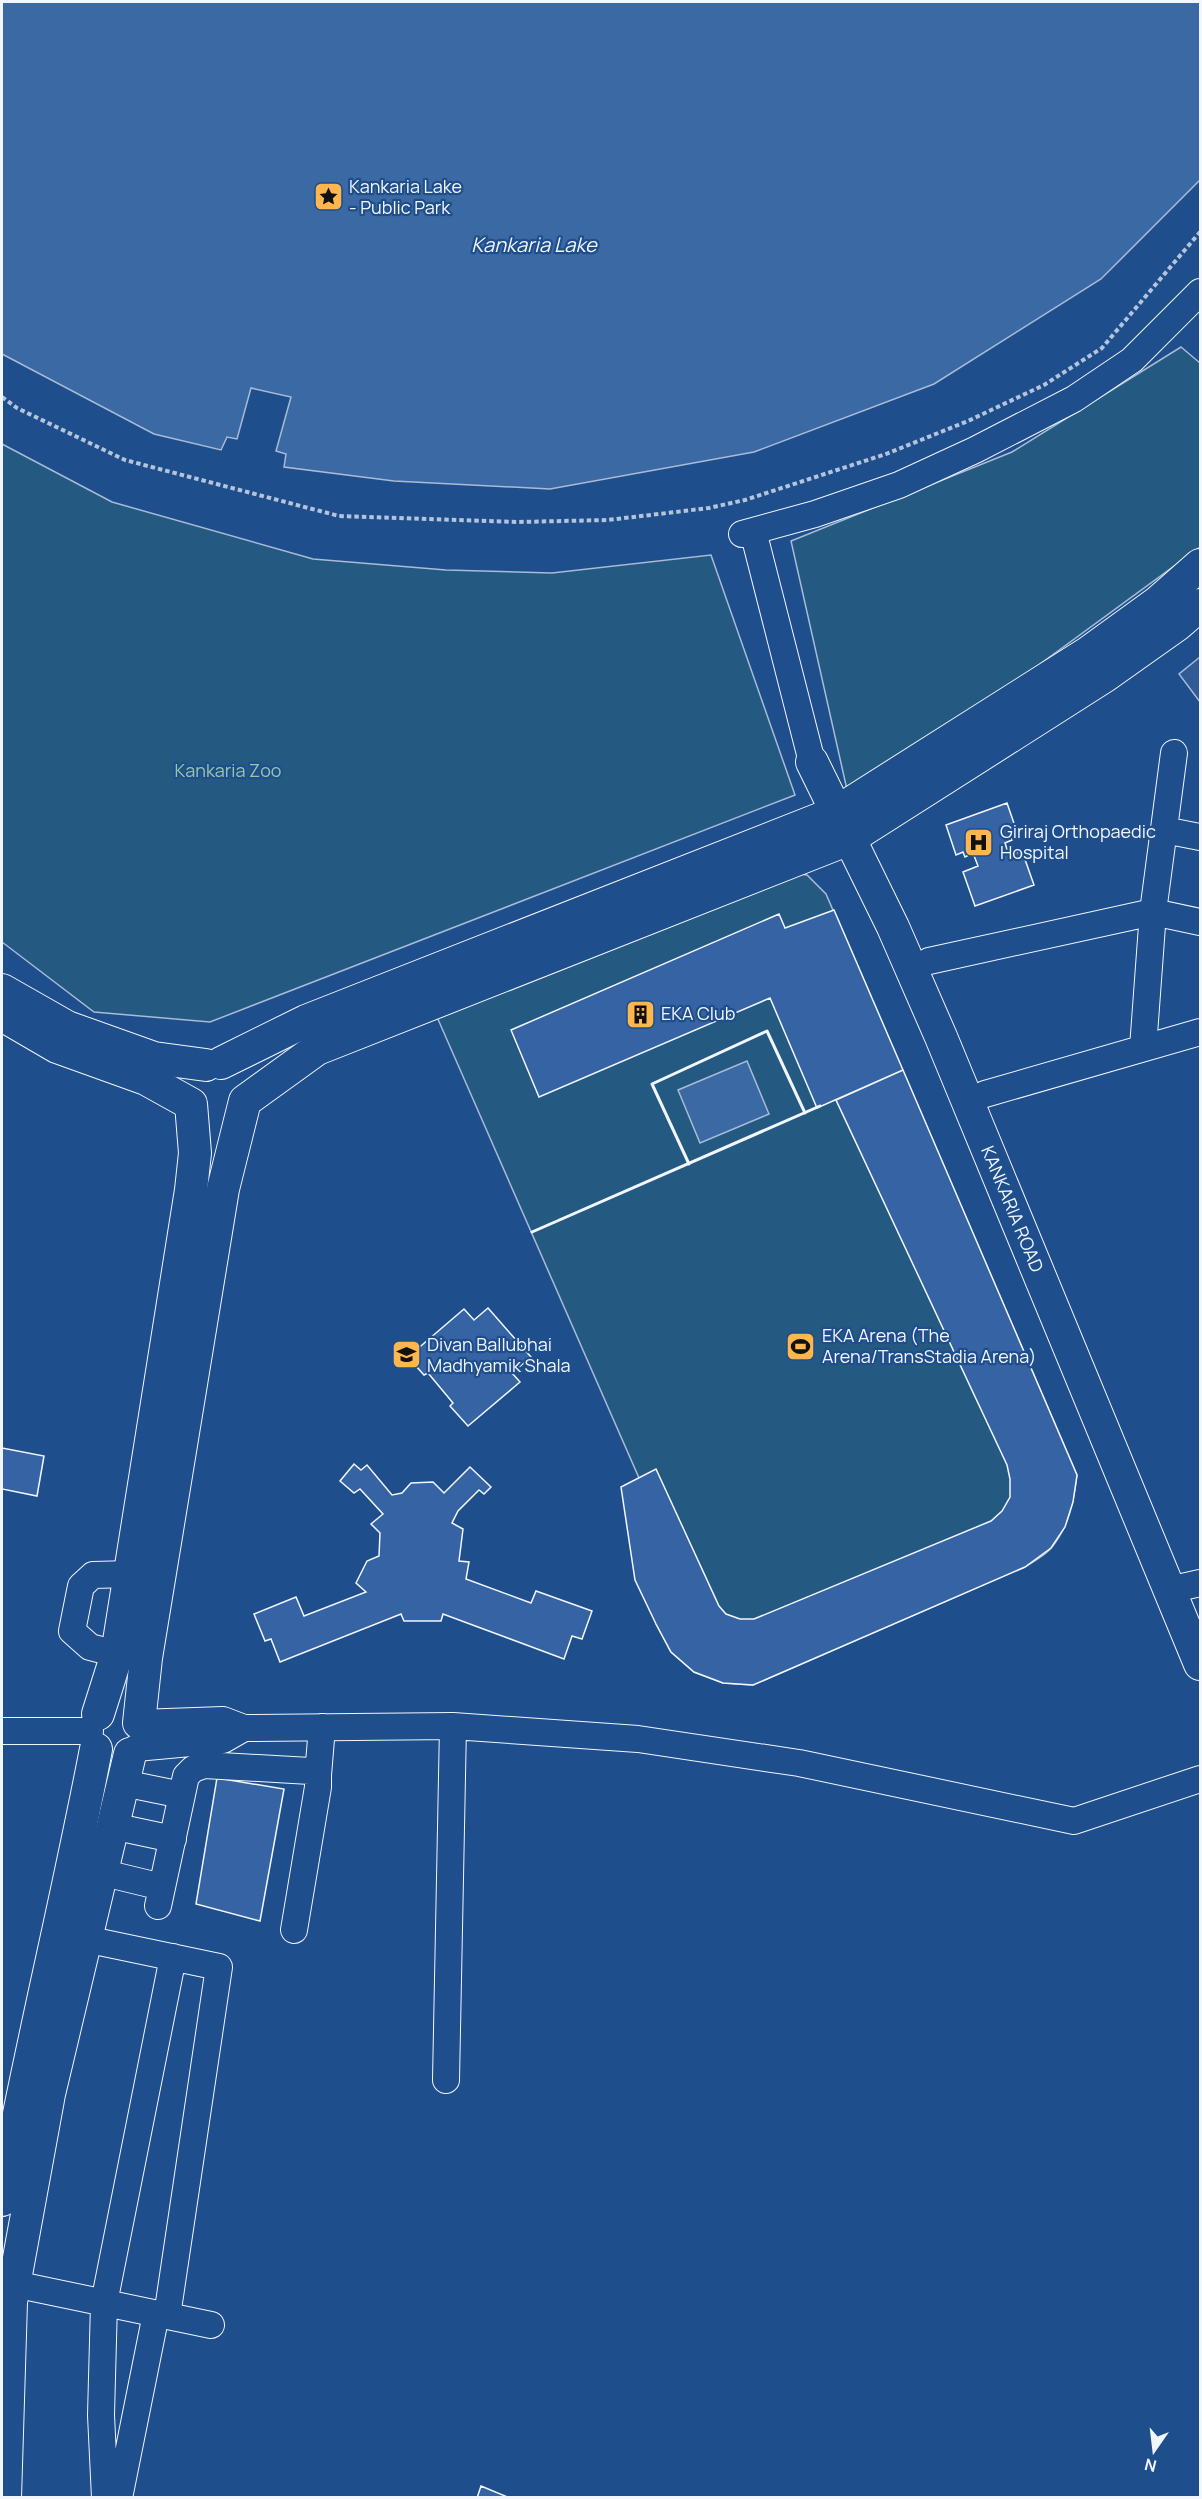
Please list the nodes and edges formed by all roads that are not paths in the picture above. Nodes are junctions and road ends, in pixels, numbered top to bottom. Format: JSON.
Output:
{"nodes":[{"id":1,"x":1200,"y":292,"type":"edge"},
{"id":2,"x":1200,"y":566,"type":"edge"},
{"id":3,"x":1200,"y":605,"type":"edge"},
{"id":4,"x":1174,"y":753,"type":"dead end"},
{"id":5,"x":812,"y":762,"type":"joint"},
{"id":6,"x":850,"y":821,"type":"junction"},
{"id":7,"x":1164,"y":830,"type":"junction"},
{"id":8,"x":1200,"y":837,"type":"edge"},
{"id":9,"x":1153,"y":912,"type":"junction"},
{"id":10,"x":1200,"y":922,"type":"edge"},
{"id":11,"x":929,"y":961,"type":"junction"},
{"id":12,"x":2,"y":990,"type":"edge"},
{"id":13,"x":2,"y":1015,"type":"edge"},
{"id":14,"x":1200,"y":1032,"type":"edge"},
{"id":15,"x":1143,"y":1048,"type":"junction"},
{"id":16,"x":214,"y":1064,"type":"junction"},
{"id":17,"x":986,"y":1094,"type":"junction"},
{"id":18,"x":245,"y":1101,"type":"junction"},
{"id":19,"x":191,"y":1104,"type":"junction"},
{"id":20,"x":130,"y":1574,"type":"junction"},
{"id":21,"x":1190,"y":1599,"type":"edge"},
{"id":22,"x":117,"y":1654,"type":"junction"},
{"id":23,"x":1200,"y":1664,"type":"edge"},
{"id":24,"x":453,"y":1726,"type":"junction"},
{"id":25,"x":322,"y":1727,"type":"junction"},
{"id":26,"x":2,"y":1731,"type":"edge"},
{"id":27,"x":95,"y":1731,"type":"junction"},
{"id":28,"x":132,"y":1752,"type":"junction"},
{"id":29,"x":318,"y":1775,"type":"junction"},
{"id":30,"x":1200,"y":1779,"type":"edge"},
{"id":31,"x":182,"y":1795,"type":"junction"},
{"id":32,"x":112,"y":1826,"type":"junction"},
{"id":33,"x":172,"y":1839,"type":"junction"},
{"id":34,"x":100,"y":1872,"type":"junction"},
{"id":35,"x":294,"y":1930,"type":"dead end"},
{"id":36,"x":85,"y":1939,"type":"junction"},
{"id":37,"x":173,"y":1957,"type":"junction"},
{"id":38,"x":446,"y":2080,"type":"dead end"},
{"id":39,"x":2,"y":2200,"type":"edge"},
{"id":40,"x":10,"y":2252,"type":"edge"},
{"id":41,"x":14,"y":2284,"type":"junction"},
{"id":42,"x":104,"y":2303,"type":"junction"},
{"id":43,"x":162,"y":2315,"type":"junction"},
{"id":44,"x":211,"y":2325,"type":"dead end"},
{"id":45,"x":5,"y":2498,"type":"edge"},
{"id":46,"x":105,"y":2498,"type":"edge"},
{"id":47,"x":119,"y":2498,"type":"edge"}],
"edges":[{"from":1,"to":5,"type":"street"},
{"from":2,"to":6,"type":"main road"},
{"from":3,"to":6,"type":"main road"},
{"from":4,"to":7,"type":"street"},
{"from":5,"to":6,"type":"main road","name":"KANKARIA ROAD"},
{"from":6,"to":11,"type":"main road"},
{"from":6,"to":16,"type":"main road"},
{"from":6,"to":18,"type":"main road"},
{"from":6,"to":21,"type":"main road","name":"KANKARIA ROAD"},
{"from":7,"to":8,"type":"street"},
{"from":7,"to":9,"type":"street"},
{"from":9,"to":10,"type":"street"},
{"from":9,"to":11,"type":"street"},
{"from":9,"to":15,"type":"street"},
{"from":11,"to":17,"type":"main road"},
{"from":12,"to":16,"type":"main road"},
{"from":13,"to":19,"type":"main road"},
{"from":14,"to":15,"type":"street"},
{"from":15,"to":17,"type":"street"},
{"from":16,"to":18,"type":"main road"},
{"from":16,"to":19,"type":"main road"},
{"from":17,"to":21,"type":"main road"},
{"from":18,"to":19,"type":"main road"},
{"from":18,"to":28,"type":"main road"},
{"from":19,"to":20,"type":"main road"},
{"from":20,"to":22,"type":"main road"},
{"from":20,"to":22,"type":"street"},
{"from":21,"to":23,"type":"main road","name":"KANKARIA ROAD"},
{"from":22,"to":27,"type":"main road"},
{"from":24,"to":25,"type":"street"},
{"from":24,"to":30,"type":"street"},
{"from":24,"to":38,"type":"street"},
{"from":25,"to":28,"type":"street"},
{"from":25,"to":29,"type":"street"},
{"from":26,"to":27,"type":"street"},
{"from":27,"to":28,"type":"main road"},
{"from":27,"to":28,"type":"main road"},
{"from":27,"to":39,"type":"main road"},
{"from":28,"to":31,"type":"street"},
{"from":28,"to":32,"type":"main road"},
{"from":29,"to":31,"type":"street"},
{"from":29,"to":35,"type":"street"},
{"from":31,"to":33,"type":"street"},
{"from":32,"to":33,"type":"street"},
{"from":32,"to":34,"type":"main road"},
{"from":33,"to":34,"type":"street"},
{"from":34,"to":36,"type":"main road"},
{"from":36,"to":37,"type":"street"},
{"from":36,"to":40,"type":"main road"},
{"from":37,"to":42,"type":"street"},
{"from":37,"to":43,"type":"street"},
{"from":40,"to":41,"type":"main road"},
{"from":41,"to":42,"type":"street"},
{"from":41,"to":45,"type":"main road"},
{"from":42,"to":43,"type":"street"},
{"from":42,"to":46,"type":"street"},
{"from":43,"to":44,"type":"street"},
{"from":43,"to":47,"type":"street"}]}
